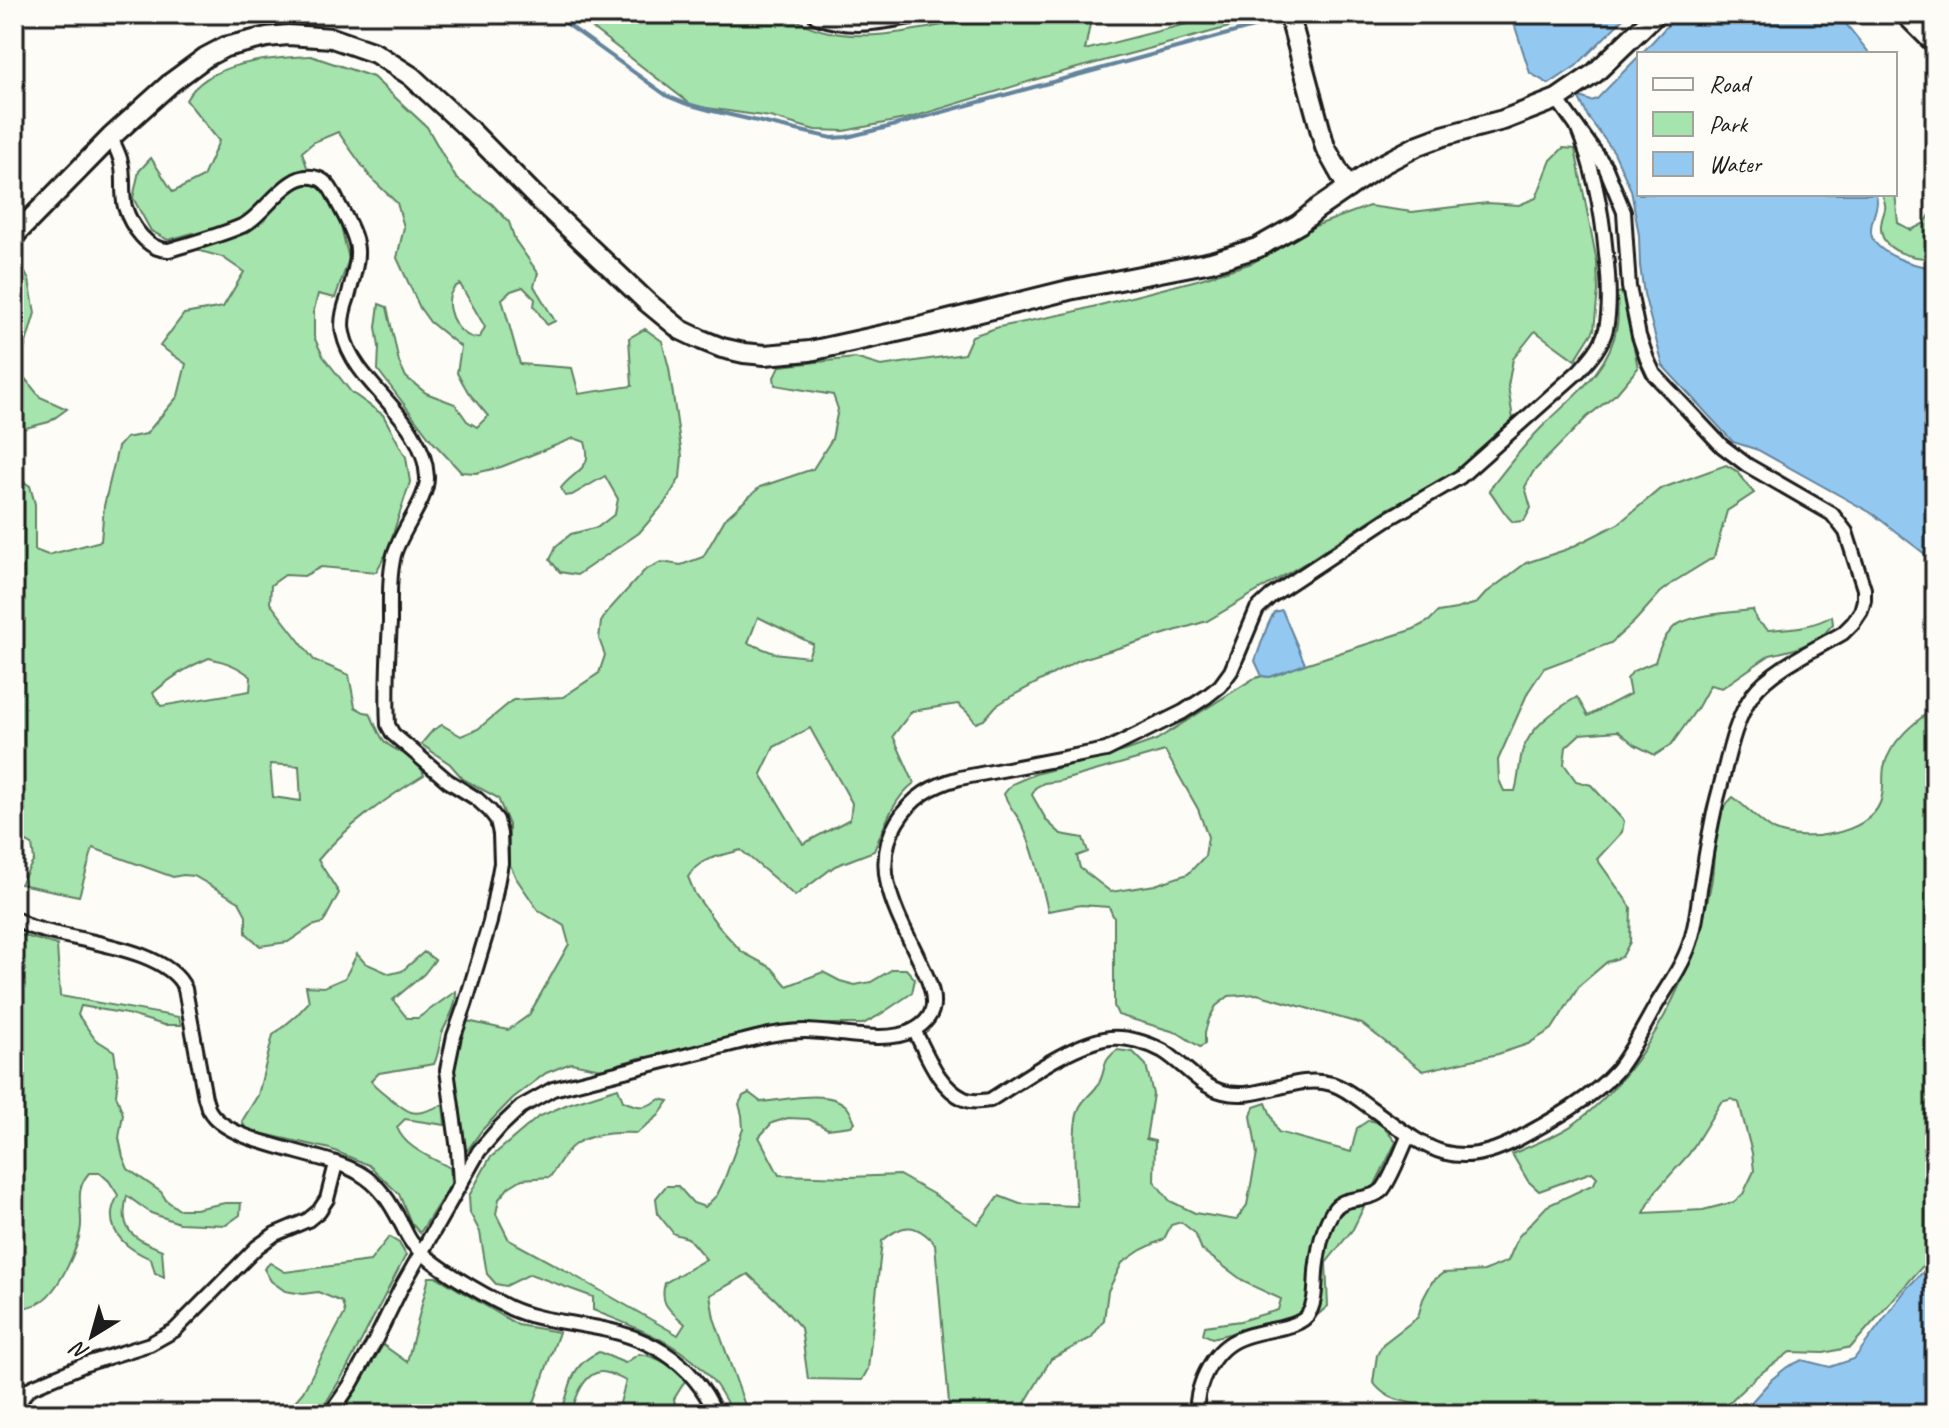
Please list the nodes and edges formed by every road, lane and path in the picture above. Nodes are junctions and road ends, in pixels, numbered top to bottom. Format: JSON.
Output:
{"nodes":[{"id":1,"x":818,"y":14,"type":"edge"},
{"id":2,"x":911,"y":14,"type":"edge"},
{"id":3,"x":1289,"y":14,"type":"edge"},
{"id":4,"x":1656,"y":14,"type":"edge"},
{"id":5,"x":1905,"y":14,"type":"edge"},
{"id":6,"x":1935,"y":44,"type":"edge"},
{"id":7,"x":1557,"y":99,"type":"junction"},
{"id":8,"x":1577,"y":127,"type":"junction"},
{"id":9,"x":111,"y":137,"type":"junction"},
{"id":10,"x":1348,"y":188,"type":"junction"},
{"id":11,"x":14,"y":236,"type":"edge"},
{"id":12,"x":14,"y":918,"type":"edge"},
{"id":13,"x":914,"y":1030,"type":"junction"},
{"id":14,"x":1409,"y":1135,"type":"junction"},
{"id":15,"x":336,"y":1164,"type":"junction"},
{"id":16,"x":460,"y":1185,"type":"junction"},
{"id":17,"x":422,"y":1252,"type":"junction"},
{"id":18,"x":14,"y":1413,"type":"edge"},
{"id":19,"x":330,"y":1414,"type":"edge"},
{"id":20,"x":716,"y":1414,"type":"edge"},
{"id":21,"x":1198,"y":1414,"type":"edge"}],
"edges":[{"from":1,"to":2,"type":"street"},
{"from":3,"to":10,"type":"street"},
{"from":4,"to":7,"type":"street"},
{"from":5,"to":6,"type":"street"},
{"from":7,"to":8,"type":"street"},
{"from":7,"to":10,"type":"street"},
{"from":8,"to":13,"type":"street"},
{"from":8,"to":14,"type":"street"},
{"from":9,"to":10,"type":"street"},
{"from":9,"to":11,"type":"street"},
{"from":9,"to":16,"type":"street"},
{"from":12,"to":15,"type":"street"},
{"from":13,"to":14,"type":"street"},
{"from":13,"to":16,"type":"street"},
{"from":14,"to":21,"type":"street"},
{"from":15,"to":17,"type":"street"},
{"from":15,"to":18,"type":"street"},
{"from":16,"to":17,"type":"street"},
{"from":17,"to":19,"type":"street"},
{"from":17,"to":20,"type":"street"}]}
